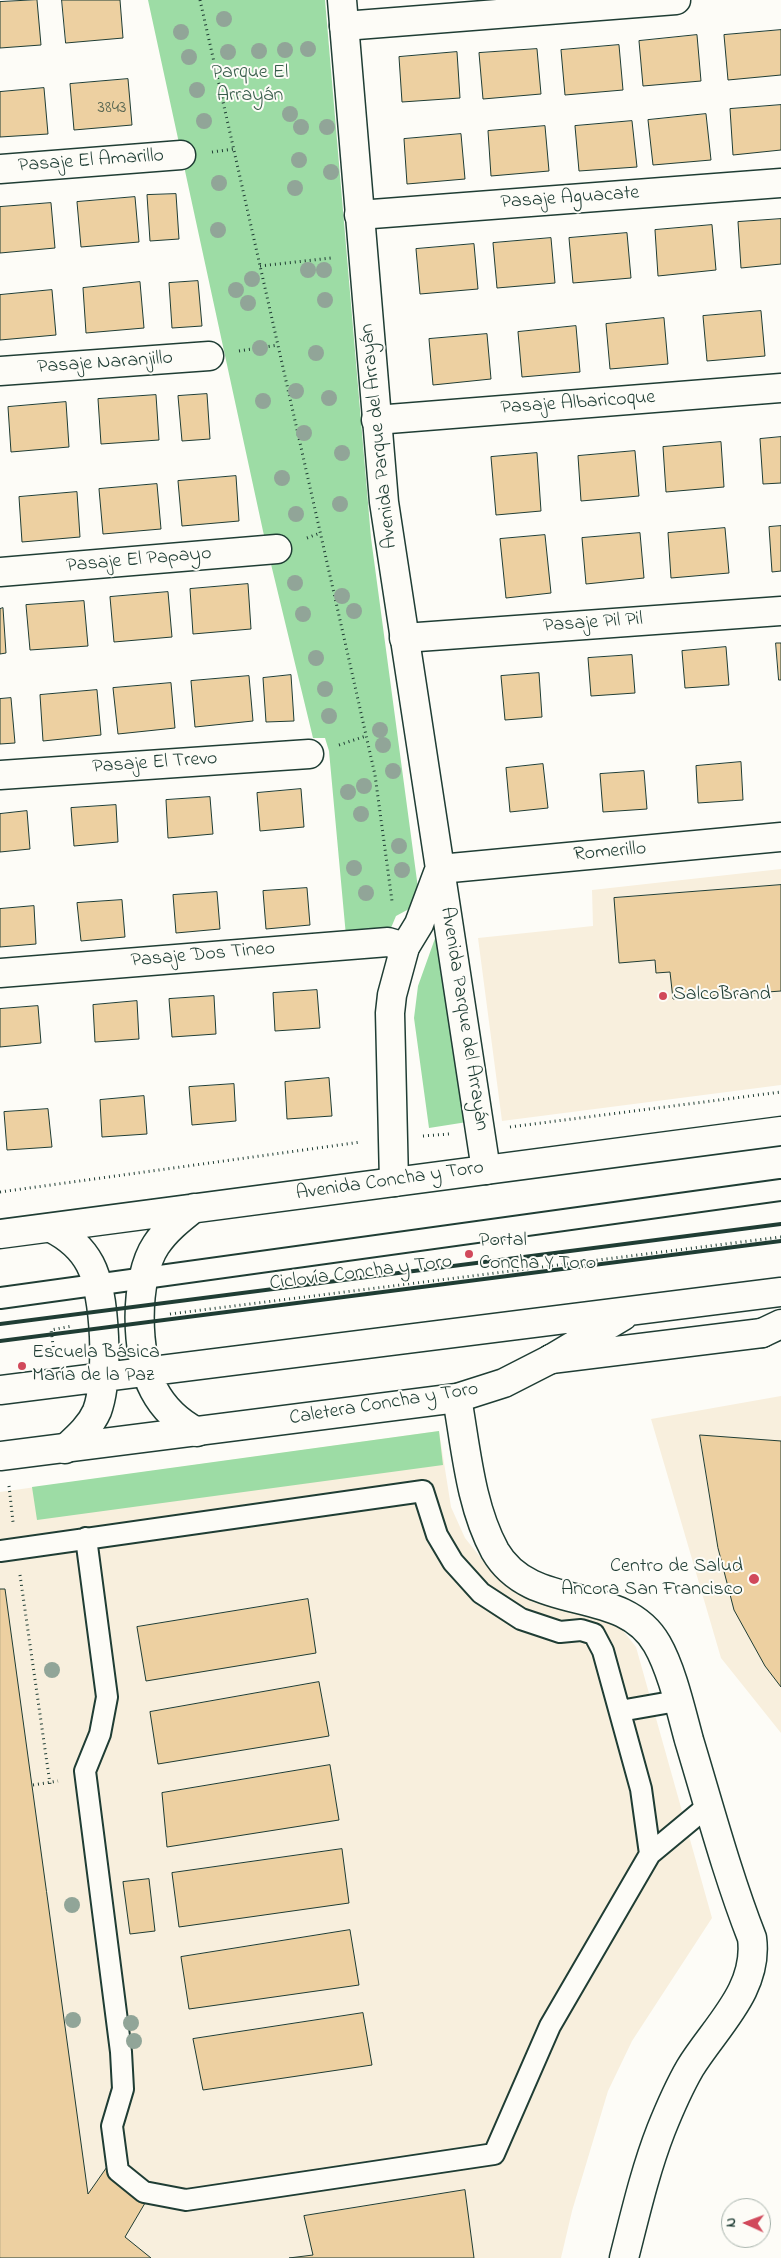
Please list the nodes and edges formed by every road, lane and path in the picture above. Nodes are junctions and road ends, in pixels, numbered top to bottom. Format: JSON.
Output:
{"nodes":[{"id":1,"x":200,"y":0,"type":"edge"},
{"id":2,"x":676,"y":0,"type":"edge"},
{"id":3,"x":343,"y":13,"type":"edge"},
{"id":4,"x":181,"y":155,"type":"dead end"},
{"id":5,"x":0,"y":169,"type":"edge"},
{"id":6,"x":781,"y":183,"type":"edge"},
{"id":7,"x":359,"y":215,"type":"junction"},
{"id":8,"x":363,"y":255,"type":"junction"},
{"id":9,"x":260,"y":266,"type":"junction"},
{"id":10,"x":278,"y":345,"type":"junction"},
{"id":11,"x":209,"y":356,"type":"joint"},
{"id":12,"x":0,"y":371,"type":"edge"},
{"id":13,"x":781,"y":388,"type":"edge"},
{"id":14,"x":376,"y":420,"type":"junction"},
{"id":15,"x":277,"y":549,"type":"dead end"},
{"id":16,"x":0,"y":572,"type":"edge"},
{"id":17,"x":781,"y":611,"type":"edge"},
{"id":18,"x":404,"y":638,"type":"junction"},
{"id":19,"x":309,"y":754,"type":"dead end"},
{"id":20,"x":0,"y":775,"type":"edge"},
{"id":21,"x":781,"y":837,"type":"edge"},
{"id":22,"x":440,"y":869,"type":"junction"},
{"id":23,"x":397,"y":944,"type":"junction"},
{"id":24,"x":0,"y":972,"type":"edge"},
{"id":25,"x":781,"y":1092,"type":"edge"},
{"id":26,"x":479,"y":1131,"type":"junction"},
{"id":27,"x":781,"y":1131,"type":"edge"},
{"id":28,"x":393,"y":1138,"type":"junction"},
{"id":29,"x":486,"y":1170,"type":"junction"},
{"id":30,"x":394,"y":1182,"type":"junction"},
{"id":31,"x":781,"y":1190,"type":"edge"},
{"id":32,"x":0,"y":1192,"type":"edge"},
{"id":33,"x":194,"y":1208,"type":"junction"},
{"id":34,"x":51,"y":1228,"type":"junction"},
{"id":35,"x":0,"y":1234,"type":"edge"},
{"id":36,"x":781,"y":1237,"type":"edge"},
{"id":37,"x":142,"y":1278,"type":"junction"},
{"id":38,"x":98,"y":1284,"type":"junction"},
{"id":39,"x":781,"y":1292,"type":"edge"},
{"id":40,"x":0,"y":1298,"type":"edge"},
{"id":41,"x":643,"y":1309,"type":"junction"},
{"id":42,"x":140,"y":1318,"type":"junction"},
{"id":43,"x":102,"y":1322,"type":"junction"},
{"id":44,"x":65,"y":1327,"type":"dead end"},
{"id":45,"x":775,"y":1329,"type":"edge"},
{"id":46,"x":656,"y":1346,"type":"junction"},
{"id":47,"x":551,"y":1359,"type":"junction"},
{"id":48,"x":147,"y":1372,"type":"junction"},
{"id":49,"x":104,"y":1378,"type":"junction"},
{"id":50,"x":0,"y":1390,"type":"edge"},
{"id":51,"x":457,"y":1398,"type":"junction"},
{"id":52,"x":197,"y":1432,"type":"junction"},
{"id":53,"x":65,"y":1449,"type":"junction"},
{"id":54,"x":0,"y":1456,"type":"edge"},
{"id":55,"x":9,"y":1486,"type":"dead end"},
{"id":56,"x":86,"y":1538,"type":"junction"},
{"id":57,"x":8,"y":1549,"type":"edge"},
{"id":58,"x":677,"y":1700,"type":"junction"},
{"id":59,"x":620,"y":1710,"type":"junction"},
{"id":60,"x":50,"y":1784,"type":"dead end"},
{"id":61,"x":709,"y":1805,"type":"junction"},
{"id":62,"x":650,"y":1854,"type":"junction"},
{"id":63,"x":624,"y":2258,"type":"edge"}],
"edges":[{"from":1,"to":9,"type":"path"},
{"from":2,"to":3,"type":"street"},
{"from":3,"to":7,"type":"street","name":"Avenida Parque del Arrayán"},
{"from":4,"to":5,"type":"street","name":"Pasaje El Amarillo"},
{"from":6,"to":7,"type":"street","name":"Pasaje Aguacate"},
{"from":7,"to":8,"type":"street","name":"Avenida Parque del Arrayán"},
{"from":8,"to":9,"type":"path"},
{"from":8,"to":14,"type":"street","name":"Avenida Parque del Arrayán"},
{"from":9,"to":10,"type":"path"},
{"from":10,"to":11,"type":"path"},
{"from":10,"to":23,"type":"path"},
{"from":11,"to":12,"type":"street","name":"Pasaje Naranjillo"},
{"from":13,"to":14,"type":"street","name":"Pasaje Albaricoque"},
{"from":14,"to":18,"type":"street","name":"Avenida Parque del Arrayán"},
{"from":15,"to":16,"type":"street","name":"Pasaje El Papayo"},
{"from":17,"to":18,"type":"street","name":"Pasaje Pil Pil"},
{"from":18,"to":22,"type":"street","name":"Avenida Parque del Arrayán"},
{"from":19,"to":20,"type":"street","name":"Pasaje El Trevo"},
{"from":21,"to":22,"type":"street","name":"Romerillo"},
{"from":22,"to":23,"type":"street","name":"Avenida Parque del Arrayán"},
{"from":22,"to":26,"type":"street","name":"Avenida Parque del Arrayán"},
{"from":23,"to":24,"type":"street","name":"Pasaje Dos Tineo"},
{"from":23,"to":28,"type":"street","name":"Avenida Parque del Arrayán"},
{"from":25,"to":26,"type":"path"},
{"from":26,"to":28,"type":"path"},
{"from":26,"to":29,"type":"street","name":"Avenida Parque del Arrayán"},
{"from":27,"to":29,"type":"street","name":"Avenida Concha y Toro"},
{"from":28,"to":30,"type":"street","name":"Avenida Parque del Arrayán"},
{"from":28,"to":32,"type":"path"},
{"from":29,"to":30,"type":"street","name":"Avenida Concha y Toro"},
{"from":30,"to":33,"type":"street","name":"Avenida Concha y Toro"},
{"from":31,"to":37,"type":"lane"},
{"from":33,"to":34,"type":"street","name":"Avenida Concha y Toro"},
{"from":33,"to":37,"type":"street"},
{"from":34,"to":35,"type":"street","name":"Avenida Concha y Toro"},
{"from":34,"to":38,"type":"street"},
{"from":36,"to":42,"type":"path","name":"Ciclovía Concha y Toro"},
{"from":37,"to":38,"type":"lane"},
{"from":37,"to":42,"type":"street"},
{"from":38,"to":40,"type":"lane"},
{"from":38,"to":43,"type":"street"},
{"from":39,"to":41,"type":"street"},
{"from":41,"to":46,"type":"street"},
{"from":41,"to":47,"type":"street"},
{"from":41,"to":48,"type":"street"},
{"from":42,"to":48,"type":"street"},
{"from":43,"to":44,"type":"path"},
{"from":43,"to":49,"type":"street"},
{"from":45,"to":46,"type":"street","name":"Caletera Concha y Toro"},
{"from":46,"to":47,"type":"street","name":"Caletera Concha y Toro"},
{"from":47,"to":51,"type":"street","name":"Caletera Concha y Toro"},
{"from":48,"to":49,"type":"street"},
{"from":48,"to":52,"type":"street"},
{"from":49,"to":50,"type":"street"},
{"from":49,"to":53,"type":"street"},
{"from":51,"to":52,"type":"street","name":"Caletera Concha y Toro"},
{"from":51,"to":58,"type":"street"},
{"from":52,"to":53,"type":"street","name":"Caletera Concha y Toro"},
{"from":53,"to":54,"type":"street","name":"Caletera Concha y Toro"},
{"from":55,"to":57,"type":"path"},
{"from":56,"to":57,"type":"lane"},
{"from":56,"to":59,"type":"lane"},
{"from":56,"to":62,"type":"lane"},
{"from":57,"to":60,"type":"path"},
{"from":58,"to":59,"type":"lane"},
{"from":58,"to":61,"type":"street"},
{"from":59,"to":62,"type":"lane"},
{"from":61,"to":62,"type":"lane"},
{"from":61,"to":63,"type":"street"}]}
